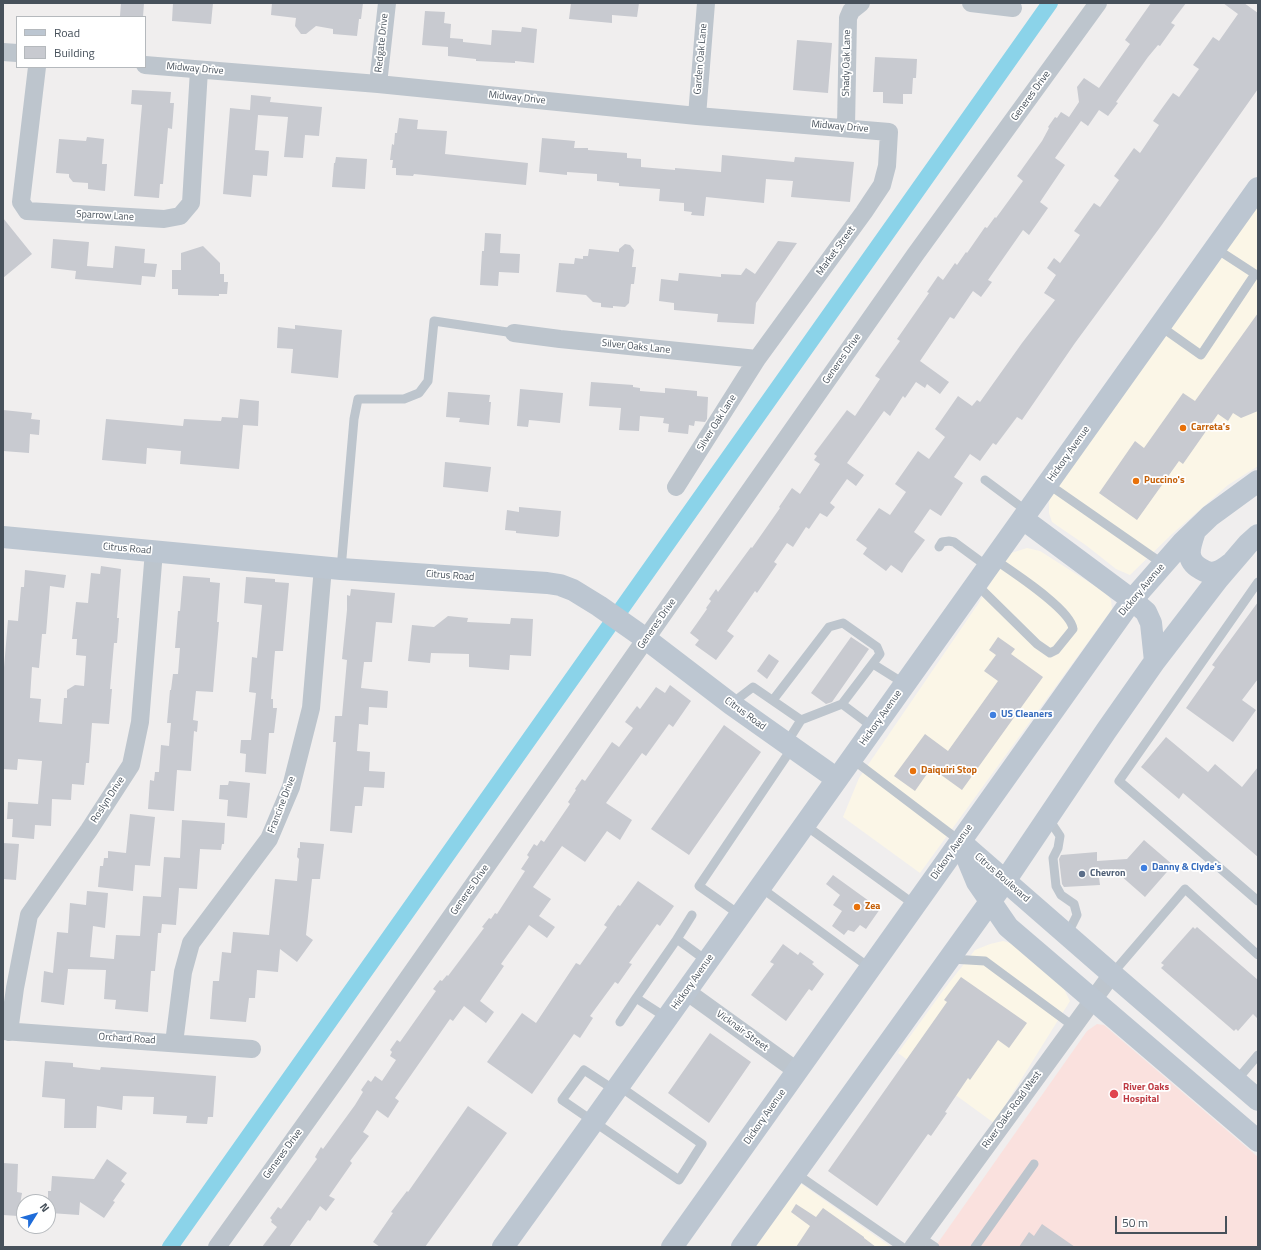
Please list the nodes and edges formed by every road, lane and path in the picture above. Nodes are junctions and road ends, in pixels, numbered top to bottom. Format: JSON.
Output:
{"nodes":[{"id":1,"x":387,"y":3,"type":"edge"},
{"id":2,"x":706,"y":3,"type":"edge"},
{"id":3,"x":861,"y":3,"type":"edge"},
{"id":4,"x":971,"y":3,"type":"edge"},
{"id":5,"x":1098,"y":3,"type":"edge"},
{"id":6,"x":1013,"y":8,"type":"dead end"},
{"id":7,"x":3,"y":52,"type":"edge"},
{"id":8,"x":16,"y":53,"type":"edge"},
{"id":9,"x":146,"y":65,"type":"edge"},
{"id":10,"x":37,"y":68,"type":"edge"},
{"id":11,"x":199,"y":70,"type":"junction"},
{"id":12,"x":378,"y":84,"type":"junction"},
{"id":13,"x":697,"y":116,"type":"junction"},
{"id":14,"x":846,"y":127,"type":"junction"},
{"id":15,"x":889,"y":132,"type":"joint"},
{"id":16,"x":1258,"y":188,"type":"edge"},
{"id":17,"x":1215,"y":248,"type":"junction"},
{"id":18,"x":1160,"y":326,"type":"junction"},
{"id":19,"x":514,"y":333,"type":"joint"},
{"id":20,"x":757,"y":359,"type":"junction"},
{"id":21,"x":985,"y":480,"type":"dead end"},
{"id":22,"x":1258,"y":481,"type":"edge"},
{"id":23,"x":1048,"y":484,"type":"junction"},
{"id":24,"x":676,"y":486,"type":"dead end"},
{"id":25,"x":1025,"y":516,"type":"junction"},
{"id":26,"x":1195,"y":531,"type":"junction"},
{"id":27,"x":1258,"y":535,"type":"edge"},
{"id":28,"x":3,"y":537,"type":"edge"},
{"id":29,"x":939,"y":547,"type":"dead end"},
{"id":30,"x":154,"y":551,"type":"junction"},
{"id":31,"x":1230,"y":564,"type":"junction"},
{"id":32,"x":1163,"y":565,"type":"junction"},
{"id":33,"x":332,"y":568,"type":"junction"},
{"id":34,"x":986,"y":570,"type":"junction"},
{"id":35,"x":1258,"y":582,"type":"edge"},
{"id":36,"x":1132,"y":600,"type":"junction"},
{"id":37,"x":643,"y":637,"type":"junction"},
{"id":38,"x":1155,"y":661,"type":"junction"},
{"id":39,"x":873,"y":664,"type":"junction"},
{"id":40,"x":905,"y":684,"type":"junction"},
{"id":41,"x":773,"y":700,"type":"junction"},
{"id":42,"x":731,"y":704,"type":"junction"},
{"id":43,"x":842,"y":704,"type":"junction"},
{"id":44,"x":801,"y":720,"type":"junction"},
{"id":45,"x":874,"y":728,"type":"junction"},
{"id":46,"x":789,"y":746,"type":"junction"},
{"id":47,"x":852,"y":759,"type":"junction"},
{"id":48,"x":837,"y":779,"type":"junction"},
{"id":49,"x":1048,"y":818,"type":"junction"},
{"id":50,"x":805,"y":825,"type":"junction"},
{"id":51,"x":960,"y":841,"type":"junction"},
{"id":52,"x":1005,"y":881,"type":"junction"},
{"id":53,"x":760,"y":887,"type":"junction"},
{"id":54,"x":1258,"y":901,"type":"edge"},
{"id":55,"x":990,"y":902,"type":"junction"},
{"id":56,"x":915,"y":905,"type":"junction"},
{"id":57,"x":692,"y":915,"type":"dead end"},
{"id":58,"x":740,"y":915,"type":"junction"},
{"id":59,"x":1067,"y":935,"type":"junction"},
{"id":60,"x":677,"y":939,"type":"junction"},
{"id":61,"x":1258,"y":955,"type":"edge"},
{"id":62,"x":949,"y":959,"type":"junction"},
{"id":63,"x":707,"y":961,"type":"junction"},
{"id":64,"x":870,"y":968,"type":"junction"},
{"id":65,"x":1112,"y":974,"type":"junction"},
{"id":66,"x":686,"y":991,"type":"junction"},
{"id":67,"x":636,"y":998,"type":"junction"},
{"id":68,"x":1093,"y":999,"type":"junction"},
{"id":69,"x":667,"y":1018,"type":"junction"},
{"id":70,"x":620,"y":1022,"type":"dead end"},
{"id":71,"x":1074,"y":1026,"type":"junction"},
{"id":72,"x":6,"y":1031,"type":"edge"},
{"id":73,"x":174,"y":1042,"type":"junction"},
{"id":74,"x":252,"y":1049,"type":"dead end"},
{"id":75,"x":1258,"y":1055,"type":"edge"},
{"id":76,"x":797,"y":1071,"type":"junction"},
{"id":77,"x":1236,"y":1081,"type":"junction"},
{"id":78,"x":617,"y":1088,"type":"junction"},
{"id":79,"x":1258,"y":1100,"type":"edge"},
{"id":80,"x":593,"y":1122,"type":"junction"},
{"id":81,"x":1258,"y":1141,"type":"edge"},
{"id":82,"x":1034,"y":1164,"type":"dead end"},
{"id":83,"x":795,"y":1173,"type":"junction"},
{"id":84,"x":917,"y":1242,"type":"edge"},
{"id":85,"x":217,"y":1247,"type":"edge"},
{"id":86,"x":503,"y":1247,"type":"edge"},
{"id":87,"x":672,"y":1247,"type":"edge"},
{"id":88,"x":742,"y":1247,"type":"edge"},
{"id":89,"x":902,"y":1247,"type":"edge"},
{"id":90,"x":935,"y":1247,"type":"edge"},
{"id":91,"x":975,"y":1247,"type":"edge"}],
"edges":[{"from":1,"to":12,"type":"street","name":"Redgate Drive"},
{"from":2,"to":13,"type":"street","name":"Garden Oak Lane"},
{"from":3,"to":14,"type":"street","name":"Shady Oak Lane"},
{"from":4,"to":6,"type":"street"},
{"from":5,"to":37,"type":"street","name":"Generes Drive"},
{"from":7,"to":8,"type":"street"},
{"from":9,"to":11,"type":"street","name":"Midway Drive"},
{"from":10,"to":11,"type":"street","name":"Sparrow Lane"},
{"from":11,"to":12,"type":"street","name":"Midway Drive"},
{"from":12,"to":13,"type":"street","name":"Midway Drive"},
{"from":13,"to":14,"type":"street","name":"Midway Drive"},
{"from":14,"to":15,"type":"street","name":"Midway Drive"},
{"from":15,"to":20,"type":"street","name":"Market Street"},
{"from":16,"to":17,"type":"main road","name":"Hickory Avenue"},
{"from":17,"to":18,"type":"main road","name":"Hickory Avenue"},
{"from":17,"to":18,"type":"lane"},
{"from":18,"to":23,"type":"main road","name":"Hickory Avenue"},
{"from":19,"to":20,"type":"street","name":"Silver Oaks Lane"},
{"from":19,"to":33,"type":"lane"},
{"from":20,"to":24,"type":"street","name":"Silver Oak Lane"},
{"from":21,"to":25,"type":"lane"},
{"from":22,"to":26,"type":"main road","name":"Dickory Avenue"},
{"from":23,"to":25,"type":"main road","name":"Hickory Avenue"},
{"from":23,"to":32,"type":"lane"},
{"from":25,"to":34,"type":"main road","name":"Hickory Avenue"},
{"from":25,"to":36,"type":"main road"},
{"from":26,"to":31,"type":"main road"},
{"from":26,"to":32,"type":"main road","name":"Dickory Avenue"},
{"from":27,"to":31,"type":"main road"},
{"from":28,"to":30,"type":"main road","name":"Citrus Road"},
{"from":29,"to":34,"type":"lane"},
{"from":30,"to":33,"type":"main road","name":"Citrus Road"},
{"from":30,"to":72,"type":"street","name":"Roslyn Drive"},
{"from":31,"to":38,"type":"main road"},
{"from":32,"to":36,"type":"main road","name":"Dickory Avenue"},
{"from":33,"to":37,"type":"main road","name":"Citrus Road"},
{"from":33,"to":73,"type":"street","name":"Francine Drive"},
{"from":34,"to":34,"type":"lane"},
{"from":34,"to":40,"type":"main road","name":"Hickory Avenue"},
{"from":35,"to":54,"type":"lane"},
{"from":36,"to":38,"type":"main road"},
{"from":36,"to":51,"type":"main road","name":"Dickory Avenue"},
{"from":37,"to":42,"type":"main road","name":"Citrus Road"},
{"from":37,"to":85,"type":"street","name":"Generes Drive"},
{"from":38,"to":49,"type":"main road"},
{"from":39,"to":40,"type":"lane"},
{"from":39,"to":41,"type":"lane"},
{"from":39,"to":43,"type":"lane"},
{"from":40,"to":45,"type":"main road","name":"Hickory Avenue"},
{"from":41,"to":42,"type":"lane"},
{"from":41,"to":44,"type":"lane"},
{"from":42,"to":46,"type":"main road","name":"Citrus Road"},
{"from":43,"to":44,"type":"lane"},
{"from":43,"to":45,"type":"lane"},
{"from":44,"to":46,"type":"lane"},
{"from":45,"to":47,"type":"main road","name":"Hickory Avenue"},
{"from":46,"to":48,"type":"main road","name":"Citrus Road"},
{"from":46,"to":58,"type":"lane"},
{"from":47,"to":48,"type":"main road","name":"Hickory Avenue"},
{"from":47,"to":51,"type":"lane"},
{"from":48,"to":50,"type":"main road","name":"Hickory Avenue"},
{"from":49,"to":52,"type":"main road"},
{"from":49,"to":59,"type":"lane"},
{"from":50,"to":53,"type":"main road","name":"Hickory Avenue"},
{"from":50,"to":56,"type":"lane"},
{"from":51,"to":52,"type":"main road","name":"Citrus Boulevard"},
{"from":51,"to":55,"type":"main road","name":"Citrus Boulevard"},
{"from":51,"to":56,"type":"main road","name":"Dickory Avenue"},
{"from":52,"to":55,"type":"main road"},
{"from":52,"to":59,"type":"main road","name":"Citrus Boulevard"},
{"from":53,"to":58,"type":"main road","name":"Hickory Avenue"},
{"from":53,"to":64,"type":"lane"},
{"from":55,"to":62,"type":"main road"},
{"from":55,"to":68,"type":"main road","name":"Citrus Boulevard"},
{"from":56,"to":64,"type":"main road","name":"Dickory Avenue"},
{"from":57,"to":60,"type":"lane"},
{"from":58,"to":63,"type":"main road","name":"Hickory Avenue"},
{"from":59,"to":65,"type":"main road","name":"Citrus Boulevard"},
{"from":60,"to":63,"type":"lane"},
{"from":60,"to":67,"type":"lane"},
{"from":61,"to":65,"type":"lane"},
{"from":62,"to":71,"type":"lane"},
{"from":62,"to":83,"type":"main road"},
{"from":63,"to":66,"type":"main road","name":"Hickory Avenue"},
{"from":64,"to":76,"type":"main road","name":"Dickory Avenue"},
{"from":65,"to":68,"type":"street","name":"River Oaks Road West"},
{"from":65,"to":77,"type":"main road","name":"Citrus Boulevard"},
{"from":66,"to":69,"type":"main road","name":"Hickory Avenue"},
{"from":66,"to":76,"type":"street","name":"Vicknair Street"},
{"from":67,"to":69,"type":"lane"},
{"from":67,"to":70,"type":"lane"},
{"from":68,"to":71,"type":"street","name":"River Oaks Road West"},
{"from":68,"to":81,"type":"main road","name":"Citrus Boulevard"},
{"from":69,"to":78,"type":"main road","name":"Hickory Avenue"},
{"from":71,"to":84,"type":"street","name":"River Oaks Road West"},
{"from":72,"to":73,"type":"street","name":"Orchard Road"},
{"from":73,"to":74,"type":"street","name":"Orchard Road"},
{"from":75,"to":77,"type":"lane"},
{"from":76,"to":87,"type":"main road","name":"Dickory Avenue"},
{"from":77,"to":79,"type":"main road","name":"Citrus Boulevard"},
{"from":78,"to":80,"type":"main road","name":"Hickory Avenue"},
{"from":78,"to":80,"type":"lane"},
{"from":78,"to":80,"type":"lane"},
{"from":80,"to":86,"type":"main road","name":"Hickory Avenue"},
{"from":82,"to":91,"type":"lane"},
{"from":83,"to":88,"type":"main road"},
{"from":83,"to":89,"type":"lane"},
{"from":84,"to":90,"type":"lane"}]}
